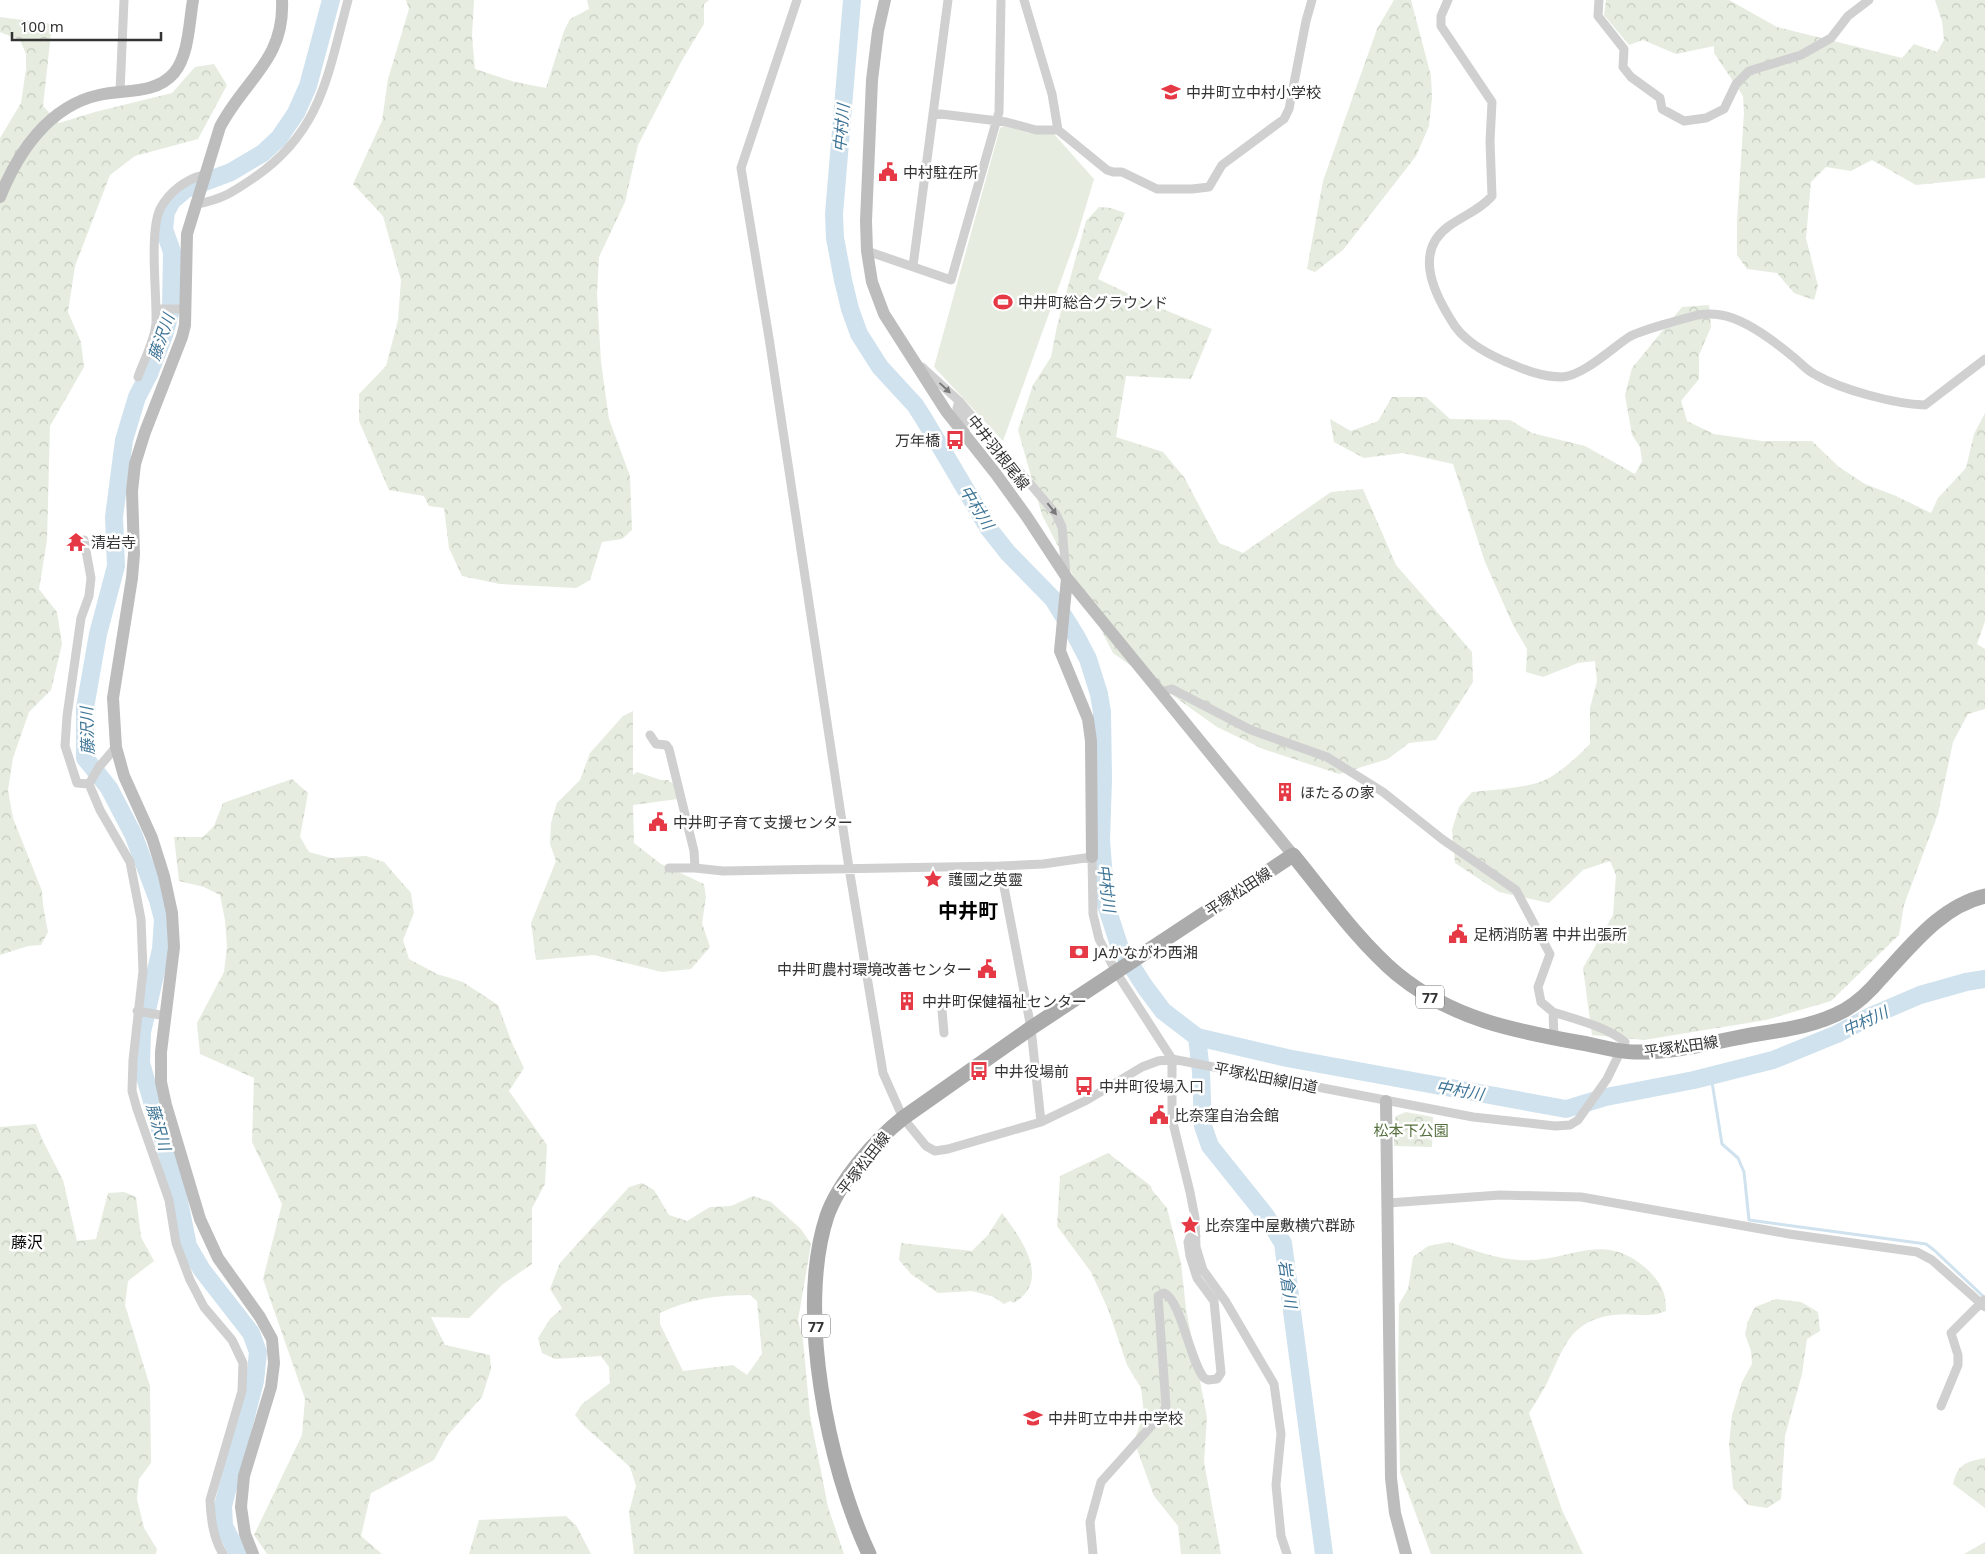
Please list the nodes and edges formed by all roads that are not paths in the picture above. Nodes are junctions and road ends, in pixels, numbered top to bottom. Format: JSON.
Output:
{"nodes":[{"id":1,"x":124,"y":0,"type":"edge"},
{"id":2,"x":194,"y":0,"type":"edge"},
{"id":3,"x":282,"y":0,"type":"edge"},
{"id":4,"x":348,"y":0,"type":"edge"},
{"id":5,"x":797,"y":0,"type":"edge"},
{"id":6,"x":885,"y":0,"type":"edge"},
{"id":7,"x":948,"y":0,"type":"edge"},
{"id":8,"x":1001,"y":0,"type":"edge"},
{"id":9,"x":1024,"y":0,"type":"edge"},
{"id":10,"x":1312,"y":0,"type":"edge"},
{"id":11,"x":1448,"y":0,"type":"edge"},
{"id":12,"x":1599,"y":0,"type":"edge"},
{"id":13,"x":1869,"y":0,"type":"edge"},
{"id":14,"x":120,"y":92,"type":"junction"},
{"id":15,"x":933,"y":113,"type":"junction"},
{"id":16,"x":998,"y":121,"type":"junction"},
{"id":17,"x":1058,"y":130,"type":"junction"},
{"id":18,"x":204,"y":175,"type":"junction"},
{"id":19,"x":0,"y":197,"type":"edge"},
{"id":20,"x":195,"y":207,"type":"junction"},
{"id":21,"x":867,"y":250,"type":"junction"},
{"id":22,"x":913,"y":266,"type":"junction"},
{"id":23,"x":157,"y":309,"type":"junction"},
{"id":24,"x":182,"y":309,"type":"junction"},
{"id":25,"x":909,"y":355,"type":"junction"},
{"id":26,"x":1985,"y":360,"type":"edge"},
{"id":27,"x":138,"y":377,"type":"dead end"},
{"id":28,"x":959,"y":401,"type":"junction"},
{"id":29,"x":964,"y":434,"type":"junction"},
{"id":30,"x":84,"y":540,"type":"dead end"},
{"id":31,"x":1067,"y":578,"type":"junction"},
{"id":32,"x":1160,"y":692,"type":"junction"},
{"id":33,"x":650,"y":735,"type":"dead end"},
{"id":34,"x":116,"y":748,"type":"junction"},
{"id":35,"x":90,"y":782,"type":"junction"},
{"id":36,"x":1293,"y":854,"type":"junction"},
{"id":37,"x":1092,"y":857,"type":"junction"},
{"id":38,"x":1000,"y":866,"type":"junction"},
{"id":39,"x":669,"y":868,"type":"dead end"},
{"id":40,"x":695,"y":868,"type":"junction"},
{"id":41,"x":849,"y":868,"type":"junction"},
{"id":42,"x":1985,"y":896,"type":"edge"},
{"id":43,"x":1119,"y":969,"type":"junction"},
{"id":44,"x":942,"y":1010,"type":"dead end"},
{"id":45,"x":137,"y":1011,"type":"junction"},
{"id":46,"x":1553,"y":1012,"type":"junction"},
{"id":47,"x":166,"y":1016,"type":"junction"},
{"id":48,"x":1030,"y":1028,"type":"junction"},
{"id":49,"x":944,"y":1033,"type":"dead end"},
{"id":50,"x":1554,"y":1038,"type":"junction"},
{"id":51,"x":1621,"y":1050,"type":"junction"},
{"id":52,"x":1172,"y":1059,"type":"junction"},
{"id":53,"x":1386,"y":1100,"type":"junction"},
{"id":54,"x":903,"y":1118,"type":"junction"},
{"id":55,"x":1041,"y":1122,"type":"junction"},
{"id":56,"x":1388,"y":1203,"type":"junction"},
{"id":57,"x":1196,"y":1236,"type":"junction"},
{"id":58,"x":1984,"y":1302,"type":"edge"},
{"id":59,"x":1941,"y":1406,"type":"dead end"},
{"id":60,"x":223,"y":1554,"type":"edge"},
{"id":61,"x":253,"y":1554,"type":"edge"},
{"id":62,"x":869,"y":1554,"type":"edge"},
{"id":63,"x":1093,"y":1554,"type":"edge"},
{"id":64,"x":1287,"y":1554,"type":"edge"},
{"id":65,"x":1406,"y":1554,"type":"edge"}],
"edges":[{"from":1,"to":14,"type":"street"},
{"from":2,"to":14,"type":"street"},
{"from":3,"to":18,"type":"street"},
{"from":4,"to":20,"type":"street"},
{"from":5,"to":41,"type":"street"},
{"from":6,"to":21,"type":"street","name":"中井羽根尾線"},
{"from":7,"to":15,"type":"street"},
{"from":8,"to":16,"type":"street"},
{"from":9,"to":17,"type":"street"},
{"from":10,"to":17,"type":"street"},
{"from":11,"to":26,"type":"street"},
{"from":12,"to":13,"type":"street"},
{"from":14,"to":19,"type":"street"},
{"from":15,"to":16,"type":"street"},
{"from":15,"to":22,"type":"street"},
{"from":16,"to":17,"type":"street"},
{"from":16,"to":22,"type":"street"},
{"from":18,"to":20,"type":"street"},
{"from":18,"to":23,"type":"street"},
{"from":20,"to":24,"type":"street"},
{"from":21,"to":22,"type":"street"},
{"from":21,"to":25,"type":"street","name":"中井羽根尾線"},
{"from":23,"to":24,"type":"street"},
{"from":23,"to":27,"type":"street"},
{"from":24,"to":34,"type":"street"},
{"from":25,"to":28,"type":"street","one_way":true},
{"from":25,"to":29,"type":"street","name":"中井羽根尾線"},
{"from":28,"to":29,"type":"street"},
{"from":28,"to":31,"type":"street","one_way":true},
{"from":29,"to":31,"type":"street","name":"中井羽根尾線"},
{"from":30,"to":35,"type":"street"},
{"from":31,"to":32,"type":"street","name":"中井羽根尾線"},
{"from":31,"to":37,"type":"street"},
{"from":32,"to":36,"type":"street","name":"中井羽根尾線"},
{"from":32,"to":46,"type":"street"},
{"from":33,"to":40,"type":"street"},
{"from":34,"to":35,"type":"street"},
{"from":34,"to":47,"type":"street"},
{"from":35,"to":45,"type":"street"},
{"from":36,"to":43,"type":"main road","name":"平塚松田線","number":"77"},
{"from":36,"to":50,"type":"main road","name":"平塚松田線","number":"77"},
{"from":37,"to":38,"type":"street"},
{"from":37,"to":43,"type":"street"},
{"from":38,"to":41,"type":"street"},
{"from":38,"to":48,"type":"street"},
{"from":39,"to":40,"type":"street"},
{"from":40,"to":41,"type":"street"},
{"from":41,"to":54,"type":"street"},
{"from":42,"to":51,"type":"main road","name":"平塚松田線","number":"77"},
{"from":43,"to":48,"type":"main road","name":"平塚松田線","number":"77"},
{"from":43,"to":52,"type":"street"},
{"from":44,"to":49,"type":"street"},
{"from":45,"to":47,"type":"street"},
{"from":45,"to":60,"type":"street"},
{"from":46,"to":50,"type":"street"},
{"from":46,"to":51,"type":"street"},
{"from":47,"to":61,"type":"street"},
{"from":48,"to":54,"type":"main road","name":"平塚松田線","number":"77"},
{"from":48,"to":55,"type":"street"},
{"from":50,"to":51,"type":"main road","name":"平塚松田線","number":"77"},
{"from":51,"to":53,"type":"street","name":"平塚松田線旧道"},
{"from":52,"to":53,"type":"street","name":"平塚松田線旧道"},
{"from":52,"to":55,"type":"street","name":"平塚松田線旧道"},
{"from":52,"to":57,"type":"street"},
{"from":53,"to":56,"type":"street"},
{"from":54,"to":55,"type":"street","name":"平塚松田線旧道"},
{"from":54,"to":62,"type":"main road","name":"平塚松田線","number":"77"},
{"from":56,"to":58,"type":"street"},
{"from":56,"to":65,"type":"street"},
{"from":57,"to":63,"type":"street"},
{"from":57,"to":64,"type":"street"},
{"from":58,"to":59,"type":"street"}]}
